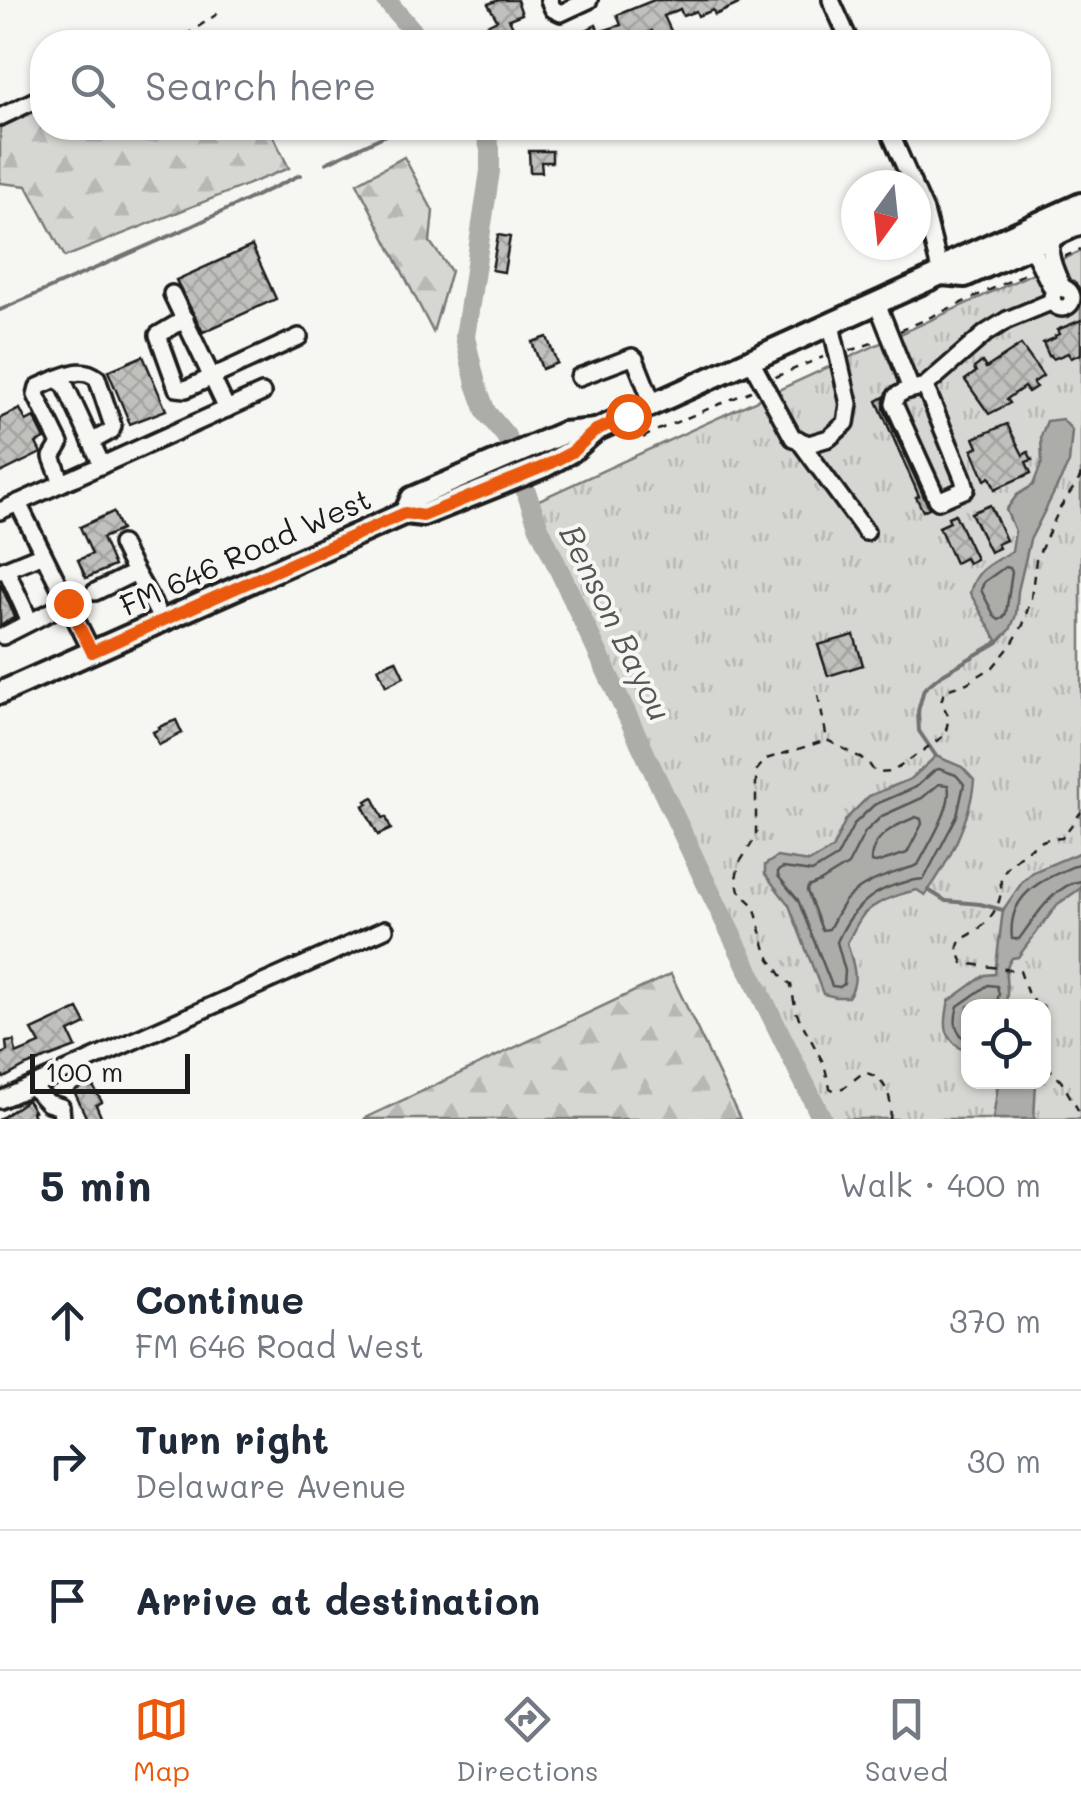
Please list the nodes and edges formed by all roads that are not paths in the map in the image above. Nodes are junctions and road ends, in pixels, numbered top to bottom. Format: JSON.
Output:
{"nodes":[{"id":1,"x":589,"y":0,"type":"edge"},
{"id":2,"x":830,"y":0,"type":"edge"},
{"id":3,"x":551,"y":4,"type":"edge"},
{"id":4,"x":844,"y":30,"type":"edge"},
{"id":5,"x":30,"y":103,"type":"edge"},
{"id":6,"x":0,"y":117,"type":"edge"},
{"id":7,"x":893,"y":140,"type":"edge"},
{"id":8,"x":907,"y":170,"type":"edge"},
{"id":9,"x":1081,"y":205,"type":"edge"},
{"id":10,"x":1081,"y":222,"type":"edge"},
{"id":11,"x":1059,"y":232,"type":"junction"},
{"id":12,"x":931,"y":236,"type":"edge"},
{"id":13,"x":1030,"y":245,"type":"junction"},
{"id":14,"x":1046,"y":264,"type":"junction"},
{"id":15,"x":940,"y":274,"type":"junction"},
{"id":16,"x":1064,"y":292,"type":"edge"},
{"id":17,"x":172,"y":294,"type":"dead end"},
{"id":18,"x":877,"y":304,"type":"junction"},
{"id":19,"x":185,"y":320,"type":"junction"},
{"id":20,"x":831,"y":325,"type":"junction"},
{"id":21,"x":298,"y":338,"type":"dead end"},
{"id":22,"x":752,"y":361,"type":"junction"},
{"id":23,"x":212,"y":376,"type":"junction"},
{"id":24,"x":579,"y":376,"type":"dead end"},
{"id":25,"x":56,"y":380,"type":"junction"},
{"id":26,"x":918,"y":388,"type":"junction"},
{"id":27,"x":262,"y":393,"type":"dead end"},
{"id":28,"x":653,"y":404,"type":"junction"},
{"id":29,"x":227,"y":408,"type":"junction"},
{"id":30,"x":596,"y":430,"type":"junction"},
{"id":31,"x":798,"y":439,"type":"junction"},
{"id":32,"x":91,"y":442,"type":"junction"},
{"id":33,"x":102,"y":465,"type":"junction"},
{"id":34,"x":62,"y":483,"type":"junction"},
{"id":35,"x":18,"y":502,"type":"junction"},
{"id":36,"x":0,"y":511,"type":"edge"},
{"id":37,"x":405,"y":513,"type":"junction"},
{"id":38,"x":866,"y":532,"type":"dead end"},
{"id":39,"x":121,"y":544,"type":"dead end"},
{"id":40,"x":44,"y":554,"type":"junction"},
{"id":41,"x":3,"y":570,"type":"edge"},
{"id":42,"x":134,"y":572,"type":"junction"},
{"id":43,"x":95,"y":592,"type":"dead end"},
{"id":44,"x":68,"y":603,"type":"junction"},
{"id":45,"x":162,"y":620,"type":"junction"},
{"id":46,"x":30,"y":622,"type":"junction"},
{"id":47,"x":3,"y":636,"type":"dead end"},
{"id":48,"x":92,"y":652,"type":"junction"},
{"id":49,"x":0,"y":693,"type":"edge"},
{"id":50,"x":385,"y":929,"type":"dead end"},
{"id":51,"x":32,"y":1086,"type":"junction"},
{"id":52,"x":62,"y":1096,"type":"edge"},
{"id":53,"x":2,"y":1099,"type":"edge"}],
"edges":[{"from":1,"to":3,"type":"street"},
{"from":2,"to":4,"type":"street"},
{"from":5,"to":6,"type":"street"},
{"from":7,"to":8,"type":"street"},
{"from":9,"to":13,"type":"main road"},
{"from":9,"to":15,"type":"main road","name":"FM 646 Road West"},
{"from":10,"to":11,"type":"main road","name":"FM 646 Road West"},
{"from":11,"to":13,"type":"main road","name":"FM 646 Road West"},
{"from":11,"to":14,"type":"street"},
{"from":12,"to":15,"type":"street"},
{"from":13,"to":14,"type":"street"},
{"from":13,"to":15,"type":"main road","name":"FM 646 Road West"},
{"from":14,"to":16,"type":"street"},
{"from":15,"to":18,"type":"main road","name":"FM 646 Road West"},
{"from":16,"to":26,"type":"street"},
{"from":17,"to":19,"type":"street"},
{"from":18,"to":20,"type":"main road","name":"FM 646 Road West"},
{"from":18,"to":26,"type":"street"},
{"from":19,"to":23,"type":"street"},
{"from":19,"to":23,"type":"street"},
{"from":20,"to":22,"type":"main road","name":"FM 646 Road West"},
{"from":20,"to":31,"type":"street"},
{"from":21,"to":23,"type":"street"},
{"from":22,"to":28,"type":"main road","name":"FM 646 Road West"},
{"from":22,"to":31,"type":"street"},
{"from":23,"to":29,"type":"street"},
{"from":24,"to":28,"type":"street"},
{"from":25,"to":32,"type":"street"},
{"from":25,"to":32,"type":"street"},
{"from":25,"to":34,"type":"street"},
{"from":26,"to":26,"type":"street"},
{"from":27,"to":29,"type":"street"},
{"from":28,"to":30,"type":"main road","name":"FM 646 Road West"},
{"from":29,"to":33,"type":"street"},
{"from":30,"to":37,"type":"main road","name":"FM 646 Road West"},
{"from":30,"to":37,"type":"main road","name":"FM 646 Road West"},
{"from":31,"to":38,"type":"street"},
{"from":32,"to":33,"type":"street"},
{"from":33,"to":34,"type":"street"},
{"from":34,"to":35,"type":"street"},
{"from":35,"to":36,"type":"street"},
{"from":35,"to":40,"type":"street"},
{"from":37,"to":45,"type":"main road","name":"FM 646 Road West"},
{"from":39,"to":42,"type":"street"},
{"from":40,"to":41,"type":"street"},
{"from":40,"to":44,"type":"street"},
{"from":41,"to":46,"type":"street"},
{"from":42,"to":43,"type":"street"},
{"from":42,"to":45,"type":"street"},
{"from":44,"to":46,"type":"street"},
{"from":44,"to":48,"type":"street"},
{"from":45,"to":48,"type":"main road","name":"FM 646 Road West"},
{"from":46,"to":47,"type":"street"},
{"from":48,"to":49,"type":"main road","name":"FM 646 Road West"},
{"from":50,"to":52,"type":"street"},
{"from":51,"to":52,"type":"street"},
{"from":51,"to":52,"type":"street"},
{"from":51,"to":53,"type":"street"}]}
